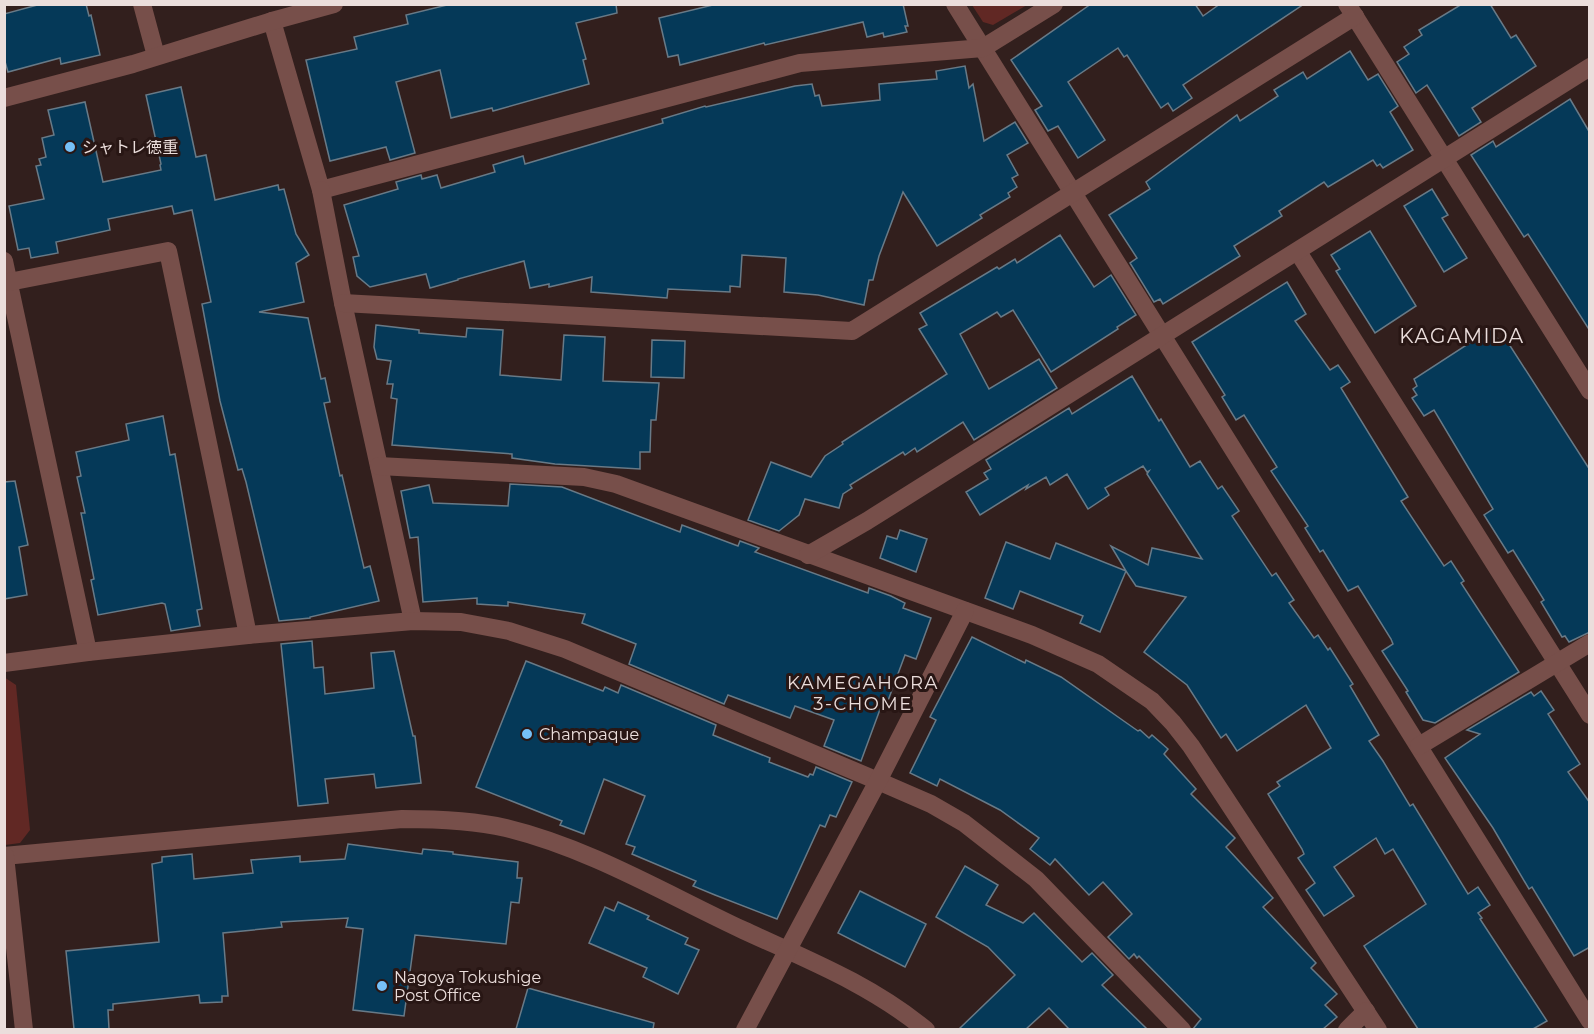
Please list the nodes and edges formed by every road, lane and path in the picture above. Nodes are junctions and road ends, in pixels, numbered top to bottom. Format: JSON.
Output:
{"nodes":[{"id":1,"x":142,"y":4,"type":"edge"},
{"id":2,"x":334,"y":4,"type":"edge"},
{"id":3,"x":955,"y":4,"type":"edge"},
{"id":4,"x":1054,"y":4,"type":"edge"},
{"id":5,"x":1351,"y":10,"type":"edge"},
{"id":6,"x":272,"y":21,"type":"junction"},
{"id":7,"x":982,"y":48,"type":"junction"},
{"id":8,"x":156,"y":56,"type":"junction"},
{"id":9,"x":1590,"y":67,"type":"edge"},
{"id":10,"x":4,"y":98,"type":"edge"},
{"id":11,"x":1444,"y":159,"type":"junction"},
{"id":12,"x":321,"y":190,"type":"junction"},
{"id":13,"x":1073,"y":191,"type":"junction"},
{"id":14,"x":1298,"y":252,"type":"junction"},
{"id":15,"x":4,"y":261,"type":"edge"},
{"id":16,"x":9,"y":282,"type":"junction"},
{"id":17,"x":343,"y":303,"type":"junction"},
{"id":18,"x":1162,"y":336,"type":"junction"},
{"id":19,"x":1590,"y":391,"type":"edge"},
{"id":20,"x":379,"y":466,"type":"junction"},
{"id":21,"x":808,"y":555,"type":"junction"},
{"id":22,"x":965,"y":611,"type":"junction"},
{"id":23,"x":413,"y":621,"type":"junction"},
{"id":24,"x":248,"y":635,"type":"junction"},
{"id":25,"x":1590,"y":643,"type":"edge"},
{"id":26,"x":88,"y":652,"type":"junction"},
{"id":27,"x":4,"y":663,"type":"edge"},
{"id":28,"x":1557,"y":663,"type":"junction"},
{"id":29,"x":1590,"y":716,"type":"edge"},
{"id":30,"x":1419,"y":746,"type":"junction"},
{"id":31,"x":878,"y":781,"type":"junction"},
{"id":32,"x":5,"y":856,"type":"edge"},
{"id":33,"x":786,"y":949,"type":"junction"},
{"id":34,"x":1366,"y":1011,"type":"junction"},
{"id":35,"x":1590,"y":1021,"type":"edge"},
{"id":36,"x":24,"y":1029,"type":"edge"},
{"id":37,"x":745,"y":1029,"type":"edge"},
{"id":38,"x":926,"y":1029,"type":"edge"},
{"id":39,"x":1182,"y":1029,"type":"edge"},
{"id":40,"x":1347,"y":1029,"type":"edge"},
{"id":41,"x":1378,"y":1029,"type":"edge"}],
"edges":[{"from":1,"to":8,"type":"street"},
{"from":2,"to":6,"type":"street"},
{"from":3,"to":7,"type":"street"},
{"from":4,"to":7,"type":"street"},
{"from":5,"to":11,"type":"street"},
{"from":5,"to":13,"type":"street"},
{"from":6,"to":8,"type":"street"},
{"from":6,"to":12,"type":"street"},
{"from":7,"to":12,"type":"street"},
{"from":7,"to":13,"type":"street"},
{"from":8,"to":10,"type":"street"},
{"from":9,"to":11,"type":"street"},
{"from":11,"to":14,"type":"street"},
{"from":11,"to":19,"type":"street"},
{"from":12,"to":17,"type":"street"},
{"from":13,"to":17,"type":"street"},
{"from":13,"to":18,"type":"street"},
{"from":14,"to":18,"type":"street"},
{"from":14,"to":28,"type":"street"},
{"from":15,"to":16,"type":"street"},
{"from":16,"to":24,"type":"street"},
{"from":16,"to":26,"type":"street"},
{"from":17,"to":20,"type":"street"},
{"from":18,"to":21,"type":"street"},
{"from":18,"to":30,"type":"street"},
{"from":20,"to":21,"type":"street"},
{"from":20,"to":23,"type":"street"},
{"from":21,"to":22,"type":"street"},
{"from":22,"to":31,"type":"street"},
{"from":22,"to":34,"type":"street"},
{"from":23,"to":24,"type":"street"},
{"from":23,"to":31,"type":"street"},
{"from":24,"to":26,"type":"street"},
{"from":25,"to":28,"type":"street"},
{"from":26,"to":27,"type":"street"},
{"from":28,"to":29,"type":"street"},
{"from":28,"to":30,"type":"street"},
{"from":30,"to":35,"type":"street"},
{"from":31,"to":33,"type":"street"},
{"from":31,"to":39,"type":"street"},
{"from":32,"to":33,"type":"street"},
{"from":32,"to":36,"type":"street"},
{"from":33,"to":37,"type":"street"},
{"from":33,"to":38,"type":"street"},
{"from":34,"to":40,"type":"street"},
{"from":34,"to":41,"type":"street"}]}
